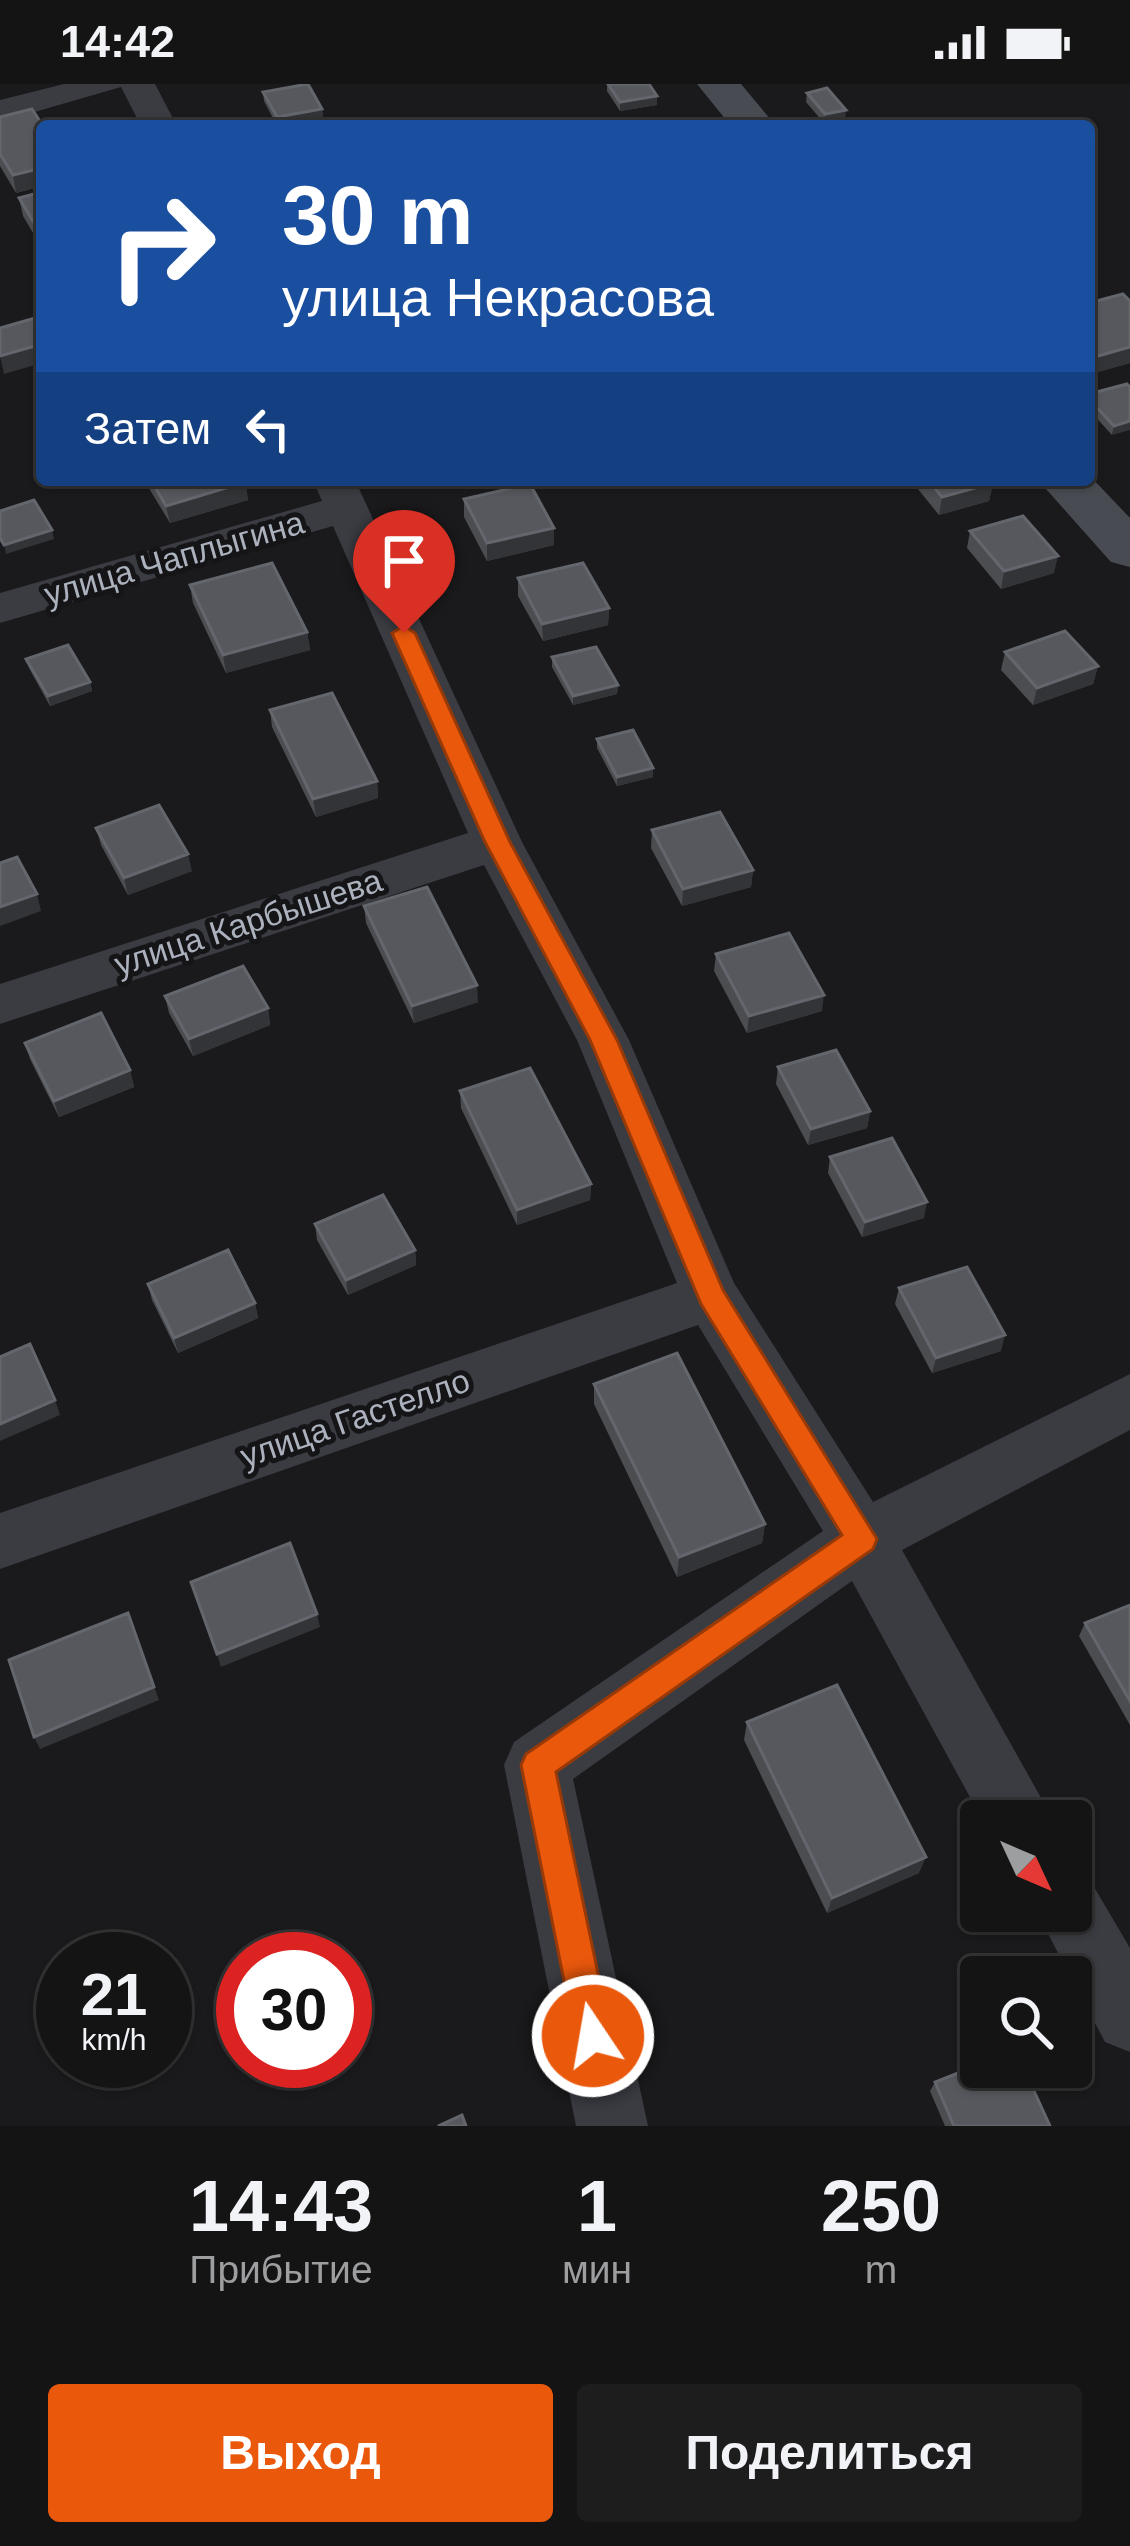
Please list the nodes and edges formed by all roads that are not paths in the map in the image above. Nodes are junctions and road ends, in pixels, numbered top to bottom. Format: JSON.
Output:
{"nodes":[{"id":1,"x":106,"y":84,"type":"edge"},
{"id":2,"x":137,"y":84,"type":"edge"},
{"id":3,"x":718,"y":84,"type":"edge"},
{"id":4,"x":0,"y":110,"type":"edge"},
{"id":5,"x":156,"y":120,"type":"edge"},
{"id":6,"x":749,"y":120,"type":"edge"},
{"id":7,"x":1070,"y":486,"type":"edge"},
{"id":8,"x":341,"y":494,"type":"edge"},
{"id":9,"x":1130,"y":550,"type":"edge"},
{"id":10,"x":0,"y":608,"type":"edge"},
{"id":11,"x":497,"y":842,"type":"junction"},
{"id":12,"x":0,"y":1004,"type":"edge"},
{"id":13,"x":711,"y":1296,"type":"junction"},
{"id":14,"x":1130,"y":1400,"type":"edge"},
{"id":15,"x":862,"y":1539,"type":"junction"},
{"id":16,"x":0,"y":1541,"type":"edge"},
{"id":17,"x":1008,"y":1800,"type":"edge"},
{"id":18,"x":1082,"y":1932,"type":"edge"},
{"id":19,"x":1130,"y":2017,"type":"edge"},
{"id":20,"x":611,"y":2126,"type":"edge"}],
"edges":[{"from":1,"to":4,"type":"street"},
{"from":2,"to":5,"type":"street"},
{"from":3,"to":6,"type":"main road"},
{"from":7,"to":9,"type":"main road"},
{"from":8,"to":10,"type":"street","name":"улица Чаплыгина"},
{"from":8,"to":11,"type":"street"},
{"from":11,"to":12,"type":"street","name":"улица Карбышева"},
{"from":11,"to":13,"type":"street"},
{"from":13,"to":15,"type":"street"},
{"from":13,"to":16,"type":"street","name":"улица Гастелло"},
{"from":14,"to":15,"type":"street"},
{"from":15,"to":17,"type":"street"},
{"from":15,"to":20,"type":"street"},
{"from":18,"to":19,"type":"street"}]}
